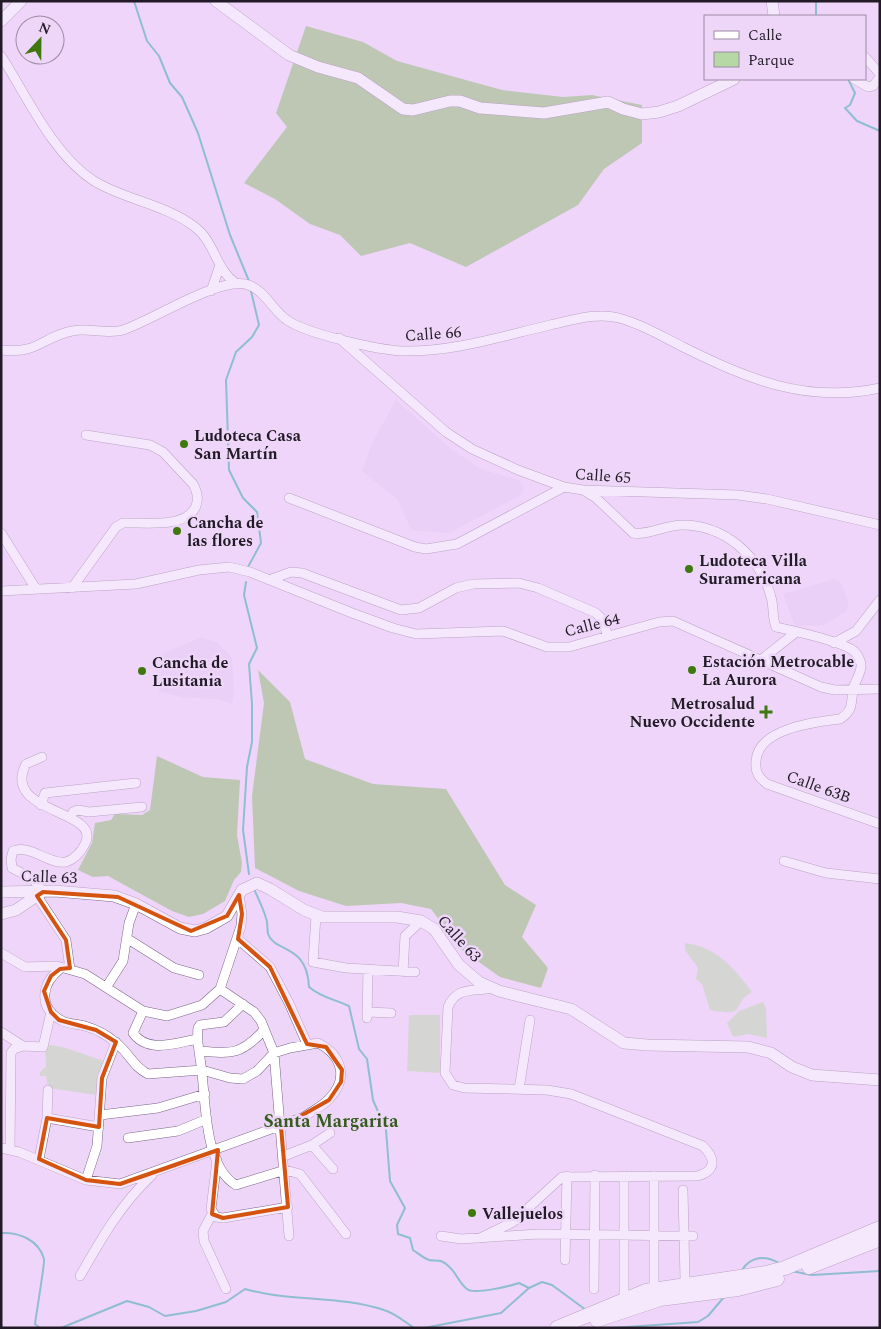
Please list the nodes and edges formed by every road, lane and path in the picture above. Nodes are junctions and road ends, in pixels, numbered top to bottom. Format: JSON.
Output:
{"nodes":[{"id":1,"x":21,"y":1,"type":"edge"},
{"id":2,"x":216,"y":1,"type":"edge"},
{"id":3,"x":772,"y":1,"type":"edge"},
{"id":4,"x":774,"y":15,"type":"edge"},
{"id":5,"x":1,"y":21,"type":"edge"},
{"id":6,"x":1,"y":56,"type":"edge"},
{"id":7,"x":866,"y":58,"type":"edge"},
{"id":8,"x":880,"y":76,"type":"edge"},
{"id":9,"x":732,"y":80,"type":"edge"},
{"id":10,"x":856,"y":80,"type":"edge"},
{"id":11,"x":220,"y":265,"type":"junction"},
{"id":12,"x":237,"y":284,"type":"junction"},
{"id":13,"x":211,"y":291,"type":"junction"},
{"id":14,"x":339,"y":338,"type":"junction"},
{"id":15,"x":1,"y":350,"type":"edge"},
{"id":16,"x":880,"y":388,"type":"edge"},
{"id":17,"x":86,"y":435,"type":"dead end"},
{"id":18,"x":542,"y":479,"type":"junction"},
{"id":19,"x":564,"y":488,"type":"junction"},
{"id":20,"x":583,"y":490,"type":"junction"},
{"id":21,"x":289,"y":498,"type":"dead end"},
{"id":22,"x":542,"y":499,"type":"junction"},
{"id":23,"x":880,"y":526,"type":"edge"},
{"id":24,"x":1,"y":533,"type":"edge"},
{"id":25,"x":269,"y":580,"type":"junction"},
{"id":26,"x":72,"y":588,"type":"junction"},
{"id":27,"x":36,"y":589,"type":"junction"},
{"id":28,"x":1,"y":590,"type":"edge"},
{"id":29,"x":880,"y":600,"type":"edge"},
{"id":30,"x":856,"y":631,"type":"junction"},
{"id":31,"x":795,"y":633,"type":"junction"},
{"id":32,"x":608,"y":636,"type":"junction"},
{"id":33,"x":834,"y":642,"type":"junction"},
{"id":34,"x":854,"y":651,"type":"junction"},
{"id":35,"x":762,"y":659,"type":"junction"},
{"id":36,"x":880,"y":689,"type":"edge"},
{"id":37,"x":853,"y":690,"type":"junction"},
{"id":38,"x":42,"y":756,"type":"dead end"},
{"id":39,"x":136,"y":783,"type":"dead end"},
{"id":40,"x":41,"y":806,"type":"junction"},
{"id":41,"x":142,"y":807,"type":"dead end"},
{"id":42,"x":70,"y":818,"type":"junction"},
{"id":43,"x":880,"y":824,"type":"edge"},
{"id":44,"x":784,"y":861,"type":"dead end"},
{"id":45,"x":880,"y":879,"type":"edge"},
{"id":46,"x":1,"y":892,"type":"edge"},
{"id":47,"x":40,"y":894,"type":"junction"},
{"id":48,"x":239,"y":895,"type":"junction"},
{"id":49,"x":136,"y":904,"type":"junction"},
{"id":50,"x":1,"y":914,"type":"edge"},
{"id":51,"x":316,"y":916,"type":"junction"},
{"id":52,"x":420,"y":921,"type":"junction"},
{"id":53,"x":128,"y":939,"type":"junction"},
{"id":54,"x":238,"y":939,"type":"junction"},
{"id":55,"x":1,"y":953,"type":"edge"},
{"id":56,"x":60,"y":968,"type":"junction"},
{"id":57,"x":70,"y":969,"type":"junction"},
{"id":58,"x":368,"y":970,"type":"junction"},
{"id":59,"x":403,"y":972,"type":"junction"},
{"id":60,"x":415,"y":972,"type":"dead end"},
{"id":61,"x":199,"y":975,"type":"dead end"},
{"id":62,"x":106,"y":986,"type":"junction"},
{"id":63,"x":491,"y":988,"type":"junction"},
{"id":64,"x":220,"y":989,"type":"junction"},
{"id":65,"x":243,"y":1004,"type":"junction"},
{"id":66,"x":143,"y":1011,"type":"junction"},
{"id":67,"x":50,"y":1012,"type":"junction"},
{"id":68,"x":391,"y":1013,"type":"dead end"},
{"id":69,"x":530,"y":1020,"type":"dead end"},
{"id":70,"x":264,"y":1030,"type":"junction"},
{"id":71,"x":1,"y":1032,"type":"edge"},
{"id":72,"x":197,"y":1039,"type":"junction"},
{"id":73,"x":116,"y":1042,"type":"junction"},
{"id":74,"x":307,"y":1044,"type":"junction"},
{"id":75,"x":23,"y":1046,"type":"junction"},
{"id":76,"x":200,"y":1051,"type":"junction"},
{"id":77,"x":274,"y":1053,"type":"junction"},
{"id":78,"x":202,"y":1070,"type":"junction"},
{"id":79,"x":880,"y":1080,"type":"edge"},
{"id":80,"x":519,"y":1089,"type":"junction"},
{"id":81,"x":48,"y":1090,"type":"dead end"},
{"id":82,"x":205,"y":1094,"type":"junction"},
{"id":83,"x":100,"y":1115,"type":"junction"},
{"id":84,"x":47,"y":1118,"type":"junction"},
{"id":85,"x":207,"y":1119,"type":"junction"},
{"id":86,"x":99,"y":1127,"type":"junction"},
{"id":87,"x":281,"y":1127,"type":"junction"},
{"id":88,"x":330,"y":1133,"type":"dead end"},
{"id":89,"x":128,"y":1138,"type":"dead end"},
{"id":90,"x":312,"y":1145,"type":"junction"},
{"id":91,"x":6,"y":1149,"type":"edge"},
{"id":92,"x":215,"y":1156,"type":"junction"},
{"id":93,"x":284,"y":1156,"type":"junction"},
{"id":94,"x":39,"y":1159,"type":"junction"},
{"id":95,"x":333,"y":1169,"type":"dead end"},
{"id":96,"x":285,"y":1170,"type":"junction"},
{"id":97,"x":153,"y":1173,"type":"junction"},
{"id":98,"x":596,"y":1175,"type":"junction"},
{"id":99,"x":567,"y":1176,"type":"junction"},
{"id":100,"x":624,"y":1176,"type":"junction"},
{"id":101,"x":654,"y":1176,"type":"junction"},
{"id":102,"x":86,"y":1180,"type":"junction"},
{"id":103,"x":683,"y":1190,"type":"dead end"},
{"id":104,"x":288,"y":1206,"type":"junction"},
{"id":105,"x":212,"y":1214,"type":"junction"},
{"id":106,"x":880,"y":1228,"type":"edge"},
{"id":107,"x":346,"y":1234,"type":"dead end"},
{"id":108,"x":565,"y":1235,"type":"junction"},
{"id":109,"x":289,"y":1236,"type":"dead end"},
{"id":110,"x":441,"y":1236,"type":"dead end"},
{"id":111,"x":594,"y":1236,"type":"junction"},
{"id":112,"x":624,"y":1236,"type":"junction"},
{"id":113,"x":653,"y":1236,"type":"junction"},
{"id":114,"x":682,"y":1236,"type":"junction"},
{"id":115,"x":693,"y":1236,"type":"dead end"},
{"id":116,"x":480,"y":1238,"type":"junction"},
{"id":117,"x":880,"y":1240,"type":"edge"},
{"id":118,"x":565,"y":1260,"type":"dead end"},
{"id":119,"x":813,"y":1260,"type":"junction"},
{"id":120,"x":80,"y":1276,"type":"dead end"},
{"id":121,"x":685,"y":1280,"type":"dead end"},
{"id":122,"x":654,"y":1285,"type":"dead end"},
{"id":123,"x":226,"y":1289,"type":"dead end"},
{"id":124,"x":594,"y":1290,"type":"dead end"},
{"id":125,"x":624,"y":1293,"type":"dead end"},
{"id":126,"x":559,"y":1327,"type":"edge"},
{"id":127,"x":578,"y":1328,"type":"edge"}],
"edges":[{"from":1,"to":5,"type":"main road"},
{"from":2,"to":9,"type":"main road"},
{"from":3,"to":4,"type":"main road"},
{"from":6,"to":11,"type":"street"},
{"from":7,"to":8,"type":"street"},
{"from":8,"to":10,"type":"street"},
{"from":11,"to":12,"type":"street"},
{"from":11,"to":13,"type":"street"},
{"from":12,"to":13,"type":"street"},
{"from":12,"to":14,"type":"street","name":"Calle 66"},
{"from":13,"to":15,"type":"street"},
{"from":14,"to":16,"type":"street","name":"Calle 66"},
{"from":14,"to":18,"type":"street","name":"Calle 65"},
{"from":17,"to":26,"type":"street"},
{"from":18,"to":19,"type":"street","name":"Calle 65"},
{"from":18,"to":22,"type":"street"},
{"from":19,"to":20,"type":"street","name":"Calle 65"},
{"from":19,"to":22,"type":"street"},
{"from":20,"to":23,"type":"street","name":"Calle 65"},
{"from":20,"to":31,"type":"street"},
{"from":21,"to":22,"type":"street"},
{"from":24,"to":27,"type":"street"},
{"from":25,"to":26,"type":"street","name":"Calle 64"},
{"from":25,"to":32,"type":"street","name":"Calle 64"},
{"from":25,"to":32,"type":"street"},
{"from":26,"to":27,"type":"street","name":"Calle 64"},
{"from":27,"to":28,"type":"street","name":"Calle 64"},
{"from":29,"to":30,"type":"street"},
{"from":30,"to":33,"type":"street"},
{"from":30,"to":34,"type":"street"},
{"from":31,"to":33,"type":"street"},
{"from":31,"to":35,"type":"street"},
{"from":32,"to":35,"type":"street","name":"Calle 64"},
{"from":33,"to":34,"type":"street"},
{"from":34,"to":37,"type":"street"},
{"from":35,"to":37,"type":"street","name":"Calle 64"},
{"from":36,"to":37,"type":"street","name":"Calle 64"},
{"from":37,"to":43,"type":"street","name":"Calle 63B"},
{"from":38,"to":40,"type":"street"},
{"from":39,"to":40,"type":"street"},
{"from":40,"to":42,"type":"street"},
{"from":41,"to":42,"type":"street"},
{"from":42,"to":47,"type":"street"},
{"from":44,"to":45,"type":"street"},
{"from":46,"to":47,"type":"main road","name":"Calle 63"},
{"from":47,"to":49,"type":"main road","name":"Calle 63"},
{"from":47,"to":50,"type":"main road"},
{"from":47,"to":57,"type":"street"},
{"from":48,"to":49,"type":"main road","name":"Calle 63"},
{"from":48,"to":51,"type":"main road","name":"Calle 63"},
{"from":48,"to":54,"type":"street"},
{"from":49,"to":53,"type":"street"},
{"from":51,"to":52,"type":"main road","name":"Calle 63"},
{"from":51,"to":58,"type":"street"},
{"from":52,"to":59,"type":"street"},
{"from":52,"to":63,"type":"main road","name":"Calle 63"},
{"from":53,"to":61,"type":"street"},
{"from":53,"to":62,"type":"street"},
{"from":54,"to":64,"type":"street"},
{"from":54,"to":74,"type":"street"},
{"from":55,"to":56,"type":"street"},
{"from":56,"to":57,"type":"street"},
{"from":56,"to":67,"type":"street"},
{"from":57,"to":62,"type":"street"},
{"from":58,"to":59,"type":"street"},
{"from":58,"to":68,"type":"street"},
{"from":59,"to":60,"type":"street"},
{"from":62,"to":66,"type":"street"},
{"from":63,"to":79,"type":"main road","name":"Calle 63"},
{"from":63,"to":80,"type":"street"},
{"from":64,"to":65,"type":"street"},
{"from":64,"to":66,"type":"street"},
{"from":65,"to":70,"type":"street"},
{"from":65,"to":72,"type":"street"},
{"from":66,"to":72,"type":"street"},
{"from":67,"to":73,"type":"street"},
{"from":67,"to":75,"type":"street"},
{"from":69,"to":80,"type":"street"},
{"from":70,"to":76,"type":"street"},
{"from":70,"to":77,"type":"street"},
{"from":71,"to":75,"type":"street"},
{"from":72,"to":76,"type":"street"},
{"from":73,"to":78,"type":"street"},
{"from":73,"to":83,"type":"street"},
{"from":74,"to":77,"type":"street"},
{"from":74,"to":87,"type":"street"},
{"from":75,"to":91,"type":"street"},
{"from":76,"to":78,"type":"street"},
{"from":77,"to":78,"type":"street"},
{"from":77,"to":87,"type":"street"},
{"from":78,"to":82,"type":"street"},
{"from":80,"to":101,"type":"street"},
{"from":81,"to":84,"type":"street"},
{"from":82,"to":83,"type":"street"},
{"from":82,"to":85,"type":"street"},
{"from":83,"to":86,"type":"street"},
{"from":84,"to":86,"type":"street"},
{"from":84,"to":94,"type":"street"},
{"from":85,"to":89,"type":"street"},
{"from":85,"to":92,"type":"street"},
{"from":86,"to":102,"type":"street"},
{"from":87,"to":92,"type":"street"},
{"from":87,"to":93,"type":"street"},
{"from":88,"to":90,"type":"street"},
{"from":90,"to":93,"type":"street"},
{"from":90,"to":95,"type":"street"},
{"from":91,"to":94,"type":"street"},
{"from":92,"to":96,"type":"street"},
{"from":92,"to":97,"type":"street"},
{"from":92,"to":105,"type":"street"},
{"from":93,"to":96,"type":"street"},
{"from":94,"to":102,"type":"street"},
{"from":96,"to":104,"type":"street"},
{"from":96,"to":107,"type":"street"},
{"from":97,"to":102,"type":"street"},
{"from":97,"to":120,"type":"street"},
{"from":98,"to":99,"type":"street"},
{"from":98,"to":100,"type":"street"},
{"from":98,"to":111,"type":"street"},
{"from":99,"to":108,"type":"street"},
{"from":99,"to":116,"type":"street"},
{"from":100,"to":101,"type":"street"},
{"from":100,"to":112,"type":"street"},
{"from":101,"to":113,"type":"street"},
{"from":103,"to":114,"type":"street"},
{"from":104,"to":105,"type":"street"},
{"from":104,"to":109,"type":"street"},
{"from":105,"to":123,"type":"street"},
{"from":106,"to":119,"type":"highway"},
{"from":108,"to":111,"type":"street"},
{"from":108,"to":116,"type":"street"},
{"from":108,"to":118,"type":"street"},
{"from":110,"to":116,"type":"street"},
{"from":111,"to":112,"type":"street"},
{"from":111,"to":124,"type":"street"},
{"from":112,"to":113,"type":"street"},
{"from":112,"to":125,"type":"street"},
{"from":113,"to":114,"type":"street"},
{"from":113,"to":122,"type":"street"},
{"from":114,"to":115,"type":"street"},
{"from":114,"to":121,"type":"street"},
{"from":117,"to":119,"type":"highway"},
{"from":119,"to":126,"type":"highway"},
{"from":119,"to":127,"type":"highway"}]}
